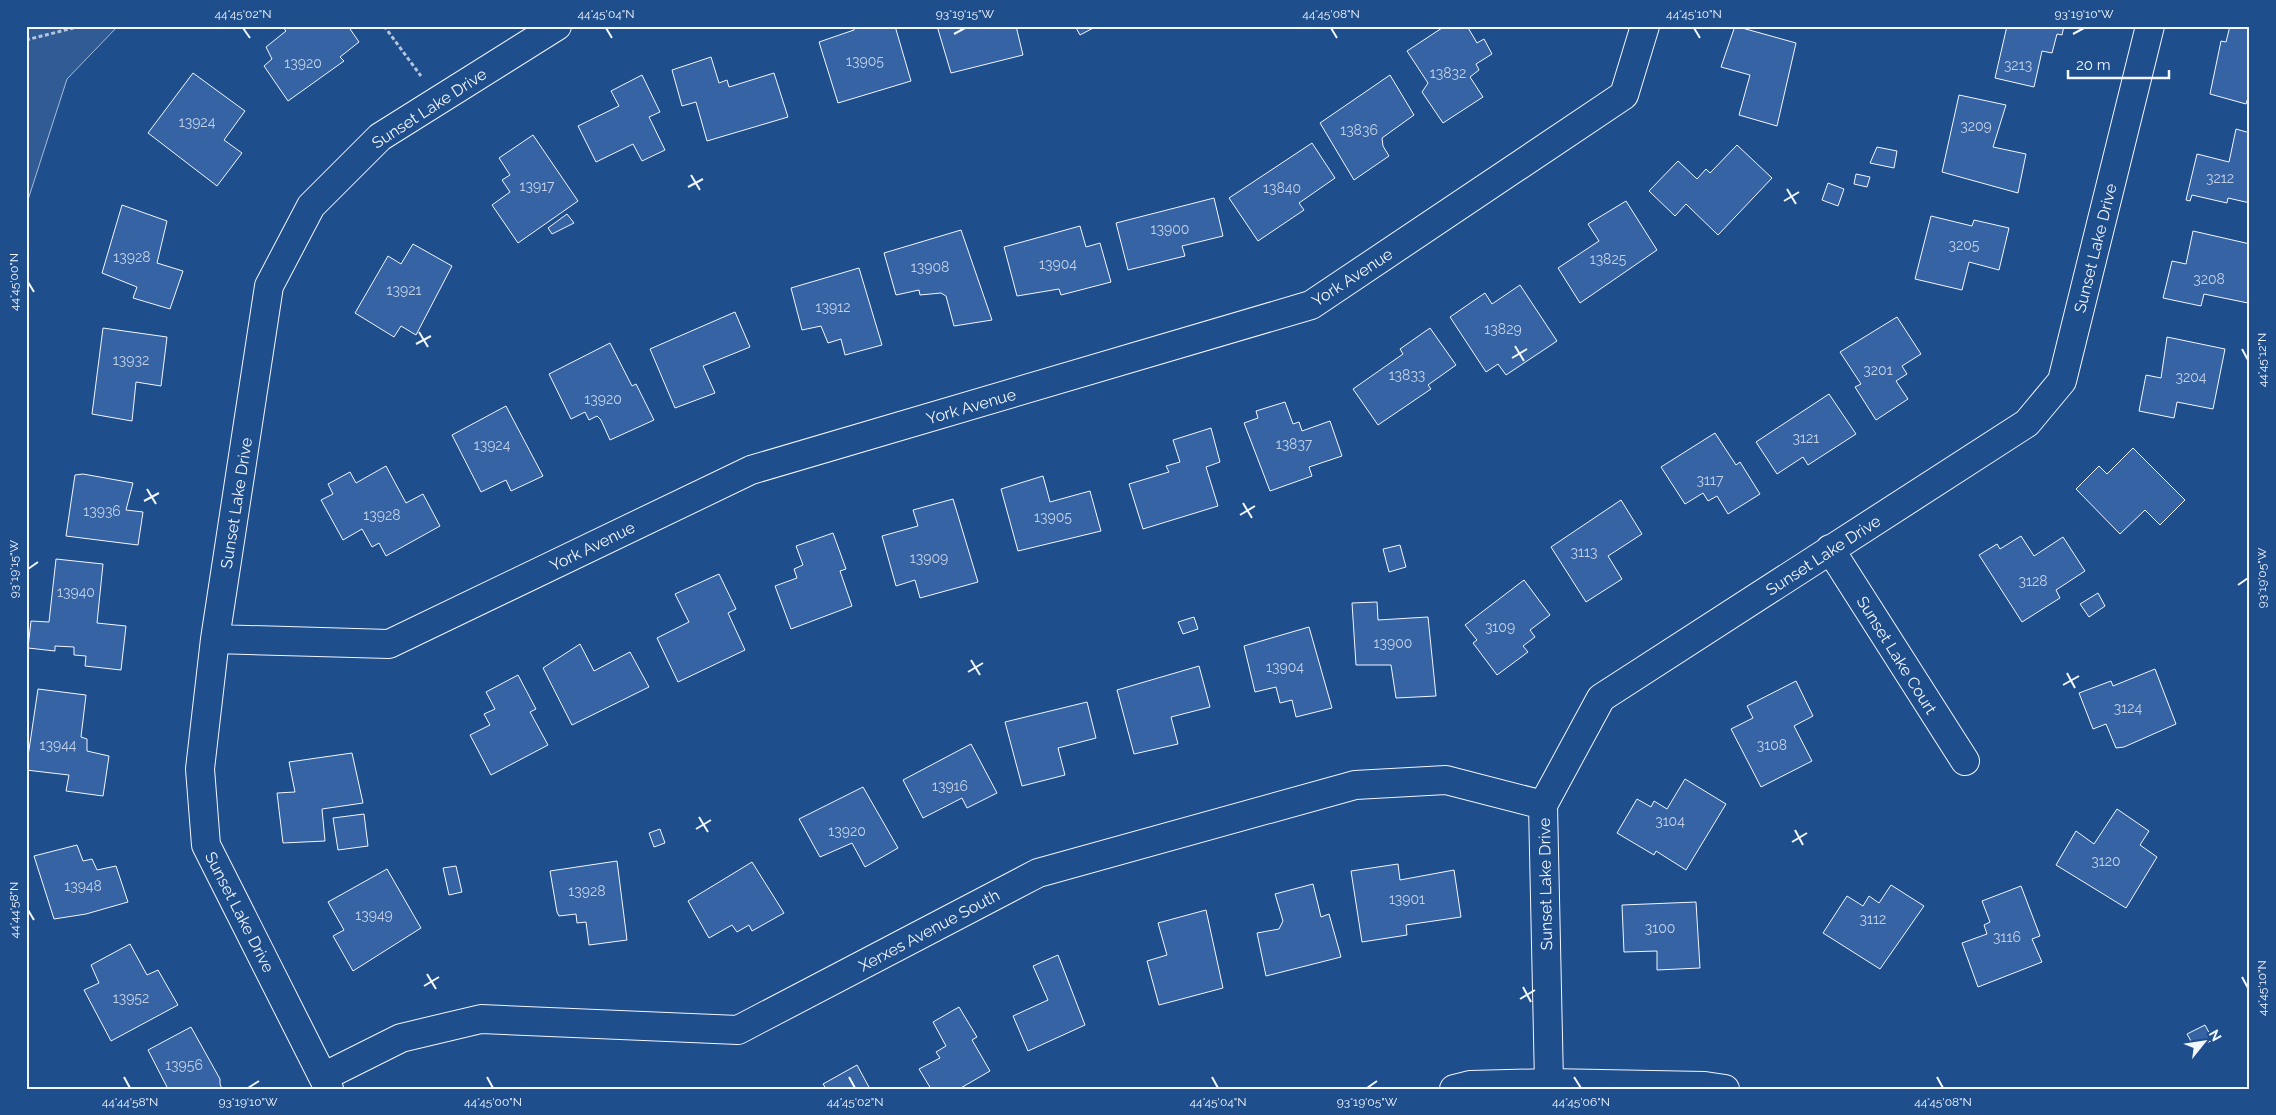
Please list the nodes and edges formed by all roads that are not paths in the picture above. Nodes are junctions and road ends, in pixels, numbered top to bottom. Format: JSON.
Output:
{"nodes":[{"id":1,"x":557,"y":26,"type":"edge"},
{"id":2,"x":1645,"y":26,"type":"edge"},
{"id":3,"x":2150,"y":26,"type":"edge"},
{"id":4,"x":1830,"y":549,"type":"junction"},
{"id":5,"x":215,"y":638,"type":"junction"},
{"id":6,"x":1965,"y":761,"type":"dead end"},
{"id":7,"x":1543,"y":805,"type":"junction"},
{"id":8,"x":326,"y":1083,"type":"edge"},
{"id":9,"x":1549,"y":1083,"type":"junction"},
{"id":10,"x":1454,"y":1089,"type":"edge"},
{"id":11,"x":1725,"y":1089,"type":"edge"}],
"edges":[{"from":1,"to":5,"type":"street","name":"Sunset Lake Drive"},
{"from":2,"to":5,"type":"street","name":"York Avenue"},
{"from":3,"to":4,"type":"street","name":"Sunset Lake Drive"},
{"from":4,"to":6,"type":"street","name":"Sunset Lake Court"},
{"from":4,"to":7,"type":"street","name":"Sunset Lake Drive"},
{"from":5,"to":8,"type":"street","name":"Sunset Lake Drive"},
{"from":7,"to":8,"type":"street","name":"Xerxes Avenue South"},
{"from":7,"to":9,"type":"street","name":"Sunset Lake Drive"},
{"from":9,"to":10,"type":"street"},
{"from":9,"to":11,"type":"street"}]}
